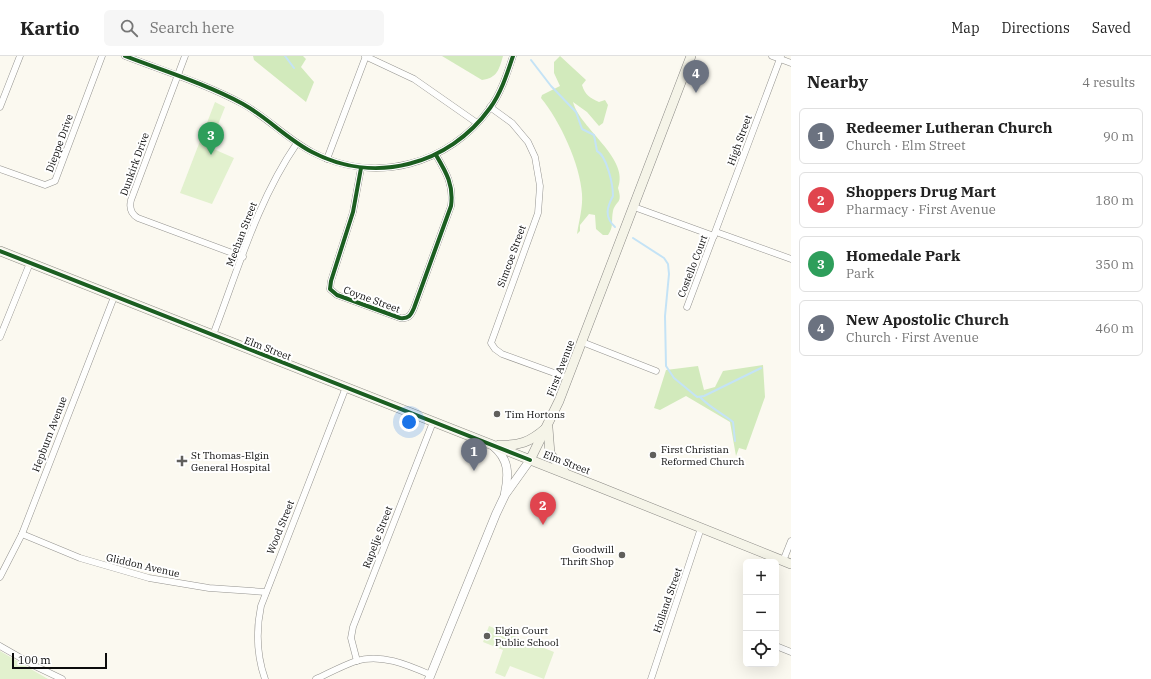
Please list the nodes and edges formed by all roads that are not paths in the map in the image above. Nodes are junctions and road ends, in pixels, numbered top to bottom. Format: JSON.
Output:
{"nodes":[{"id":1,"x":20,"y":56,"type":"edge"},
{"id":2,"x":102,"y":56,"type":"edge"},
{"id":3,"x":125,"y":56,"type":"edge"},
{"id":4,"x":185,"y":56,"type":"edge"},
{"id":5,"x":365,"y":56,"type":"edge"},
{"id":6,"x":513,"y":56,"type":"edge"},
{"id":7,"x":691,"y":56,"type":"edge"},
{"id":8,"x":772,"y":56,"type":"edge"},
{"id":9,"x":780,"y":57,"type":"edge"},
{"id":10,"x":791,"y":63,"type":"edge"},
{"id":11,"x":177,"y":76,"type":"junction"},
{"id":12,"x":0,"y":107,"type":"edge"},
{"id":13,"x":490,"y":108,"type":"junction"},
{"id":14,"x":477,"y":123,"type":"junction"},
{"id":15,"x":297,"y":143,"type":"junction"},
{"id":16,"x":436,"y":155,"type":"junction"},
{"id":17,"x":328,"y":159,"type":"junction"},
{"id":18,"x":361,"y":168,"type":"junction"},
{"id":19,"x":0,"y":169,"type":"edge"},
{"id":20,"x":634,"y":208,"type":"junction"},
{"id":21,"x":715,"y":234,"type":"junction"},
{"id":22,"x":0,"y":251,"type":"edge"},
{"id":23,"x":243,"y":257,"type":"junction"},
{"id":24,"x":791,"y":260,"type":"edge"},
{"id":25,"x":30,"y":263,"type":"junction"},
{"id":26,"x":114,"y":297,"type":"junction"},
{"id":27,"x":687,"y":307,"type":"dead end"},
{"id":28,"x":213,"y":335,"type":"junction"},
{"id":29,"x":0,"y":338,"type":"edge"},
{"id":30,"x":582,"y":342,"type":"junction"},
{"id":31,"x":656,"y":371,"type":"dead end"},
{"id":32,"x":568,"y":378,"type":"junction"},
{"id":33,"x":346,"y":387,"type":"junction"},
{"id":34,"x":433,"y":422,"type":"junction"},
{"id":35,"x":548,"y":426,"type":"junction"},
{"id":36,"x":492,"y":445,"type":"junction"},
{"id":37,"x":530,"y":460,"type":"junction"},
{"id":38,"x":568,"y":475,"type":"junction"},
{"id":39,"x":505,"y":496,"type":"junction"},
{"id":40,"x":701,"y":528,"type":"junction"},
{"id":41,"x":22,"y":534,"type":"junction"},
{"id":42,"x":791,"y":541,"type":"edge"},
{"id":43,"x":787,"y":563,"type":"edge"},
{"id":44,"x":0,"y":577,"type":"edge"},
{"id":45,"x":266,"y":592,"type":"junction"},
{"id":46,"x":0,"y":646,"type":"edge"},
{"id":47,"x":779,"y":647,"type":"edge"},
{"id":48,"x":791,"y":652,"type":"edge"},
{"id":49,"x":357,"y":661,"type":"junction"},
{"id":50,"x":430,"y":677,"type":"edge"},
{"id":51,"x":62,"y":679,"type":"edge"},
{"id":52,"x":265,"y":679,"type":"edge"},
{"id":53,"x":316,"y":679,"type":"edge"},
{"id":54,"x":651,"y":679,"type":"edge"}],
"edges":[{"from":1,"to":12,"type":"street"},
{"from":2,"to":19,"type":"street","name":"Dieppe Drive"},
{"from":3,"to":11,"type":"street"},
{"from":4,"to":11,"type":"street","name":"Dunkirk Drive"},
{"from":5,"to":14,"type":"street"},
{"from":5,"to":17,"type":"street"},
{"from":6,"to":13,"type":"street"},
{"from":7,"to":20,"type":"main road","name":"First Avenue"},
{"from":8,"to":9,"type":"street"},
{"from":9,"to":10,"type":"street"},
{"from":9,"to":21,"type":"street","name":"High Street"},
{"from":11,"to":15,"type":"street"},
{"from":11,"to":23,"type":"street","name":"Dunkirk Drive"},
{"from":13,"to":14,"type":"street"},
{"from":13,"to":32,"type":"street","name":"Simcoe Street"},
{"from":14,"to":16,"type":"street"},
{"from":15,"to":17,"type":"street"},
{"from":15,"to":23,"type":"street","name":"Meehan Street"},
{"from":16,"to":18,"type":"street"},
{"from":16,"to":18,"type":"street","name":"Coyne Street"},
{"from":17,"to":18,"type":"street"},
{"from":20,"to":21,"type":"street"},
{"from":20,"to":30,"type":"main road","name":"First Avenue"},
{"from":21,"to":24,"type":"street"},
{"from":21,"to":27,"type":"street","name":"Costello Court"},
{"from":22,"to":25,"type":"main road","name":"Elm Street"},
{"from":23,"to":28,"type":"street","name":"Meehan Street"},
{"from":25,"to":26,"type":"main road","name":"Elm Street"},
{"from":25,"to":29,"type":"street"},
{"from":26,"to":28,"type":"main road","name":"Elm Street"},
{"from":26,"to":41,"type":"street","name":"Hepburn Avenue"},
{"from":28,"to":33,"type":"main road","name":"Elm Street"},
{"from":30,"to":31,"type":"street"},
{"from":30,"to":32,"type":"main road","name":"First Avenue"},
{"from":32,"to":35,"type":"main road","name":"First Avenue"},
{"from":33,"to":34,"type":"main road","name":"Elm Street"},
{"from":33,"to":45,"type":"street","name":"Wood Street"},
{"from":34,"to":36,"type":"main road","name":"Elm Street"},
{"from":34,"to":49,"type":"street","name":"Rapelje Street"},
{"from":35,"to":36,"type":"main road"},
{"from":35,"to":37,"type":"main road","name":"First Avenue"},
{"from":35,"to":38,"type":"main road"},
{"from":36,"to":37,"type":"main road","name":"Elm Street"},
{"from":36,"to":39,"type":"street"},
{"from":37,"to":38,"type":"main road","name":"Elm Street"},
{"from":37,"to":39,"type":"street","name":"First Avenue"},
{"from":38,"to":40,"type":"main road","name":"Elm Street"},
{"from":39,"to":50,"type":"street","name":"First Avenue"},
{"from":40,"to":43,"type":"main road","name":"Elm Street"},
{"from":40,"to":54,"type":"street","name":"Holland Street"},
{"from":41,"to":44,"type":"street","name":"Hepburn Avenue"},
{"from":41,"to":45,"type":"street","name":"Gliddon Avenue"},
{"from":42,"to":43,"type":"street"},
{"from":45,"to":52,"type":"street","name":"Wood Street"},
{"from":46,"to":51,"type":"street"},
{"from":47,"to":48,"type":"street"},
{"from":49,"to":50,"type":"street"},
{"from":49,"to":53,"type":"street"}]}
